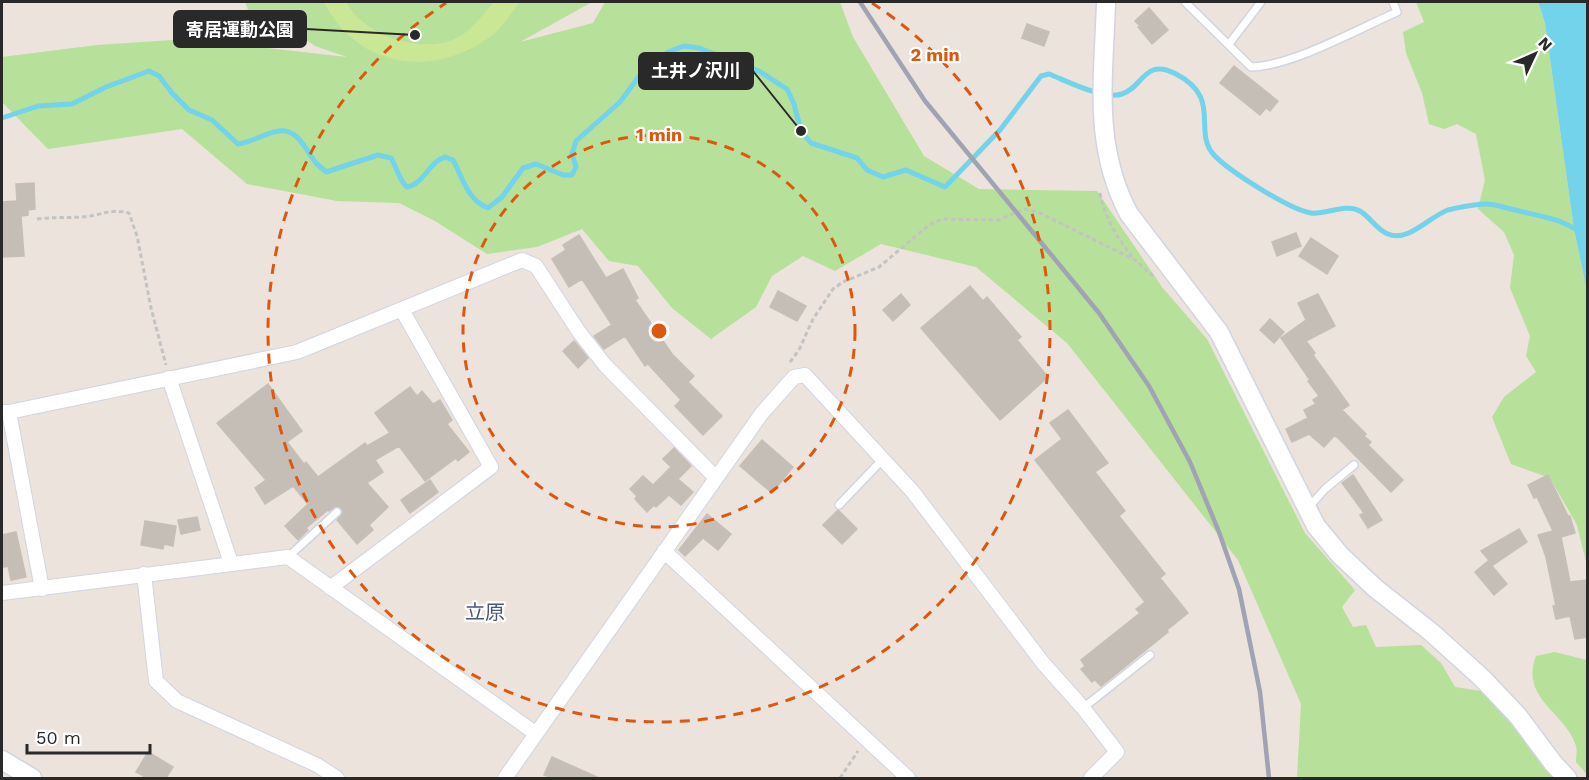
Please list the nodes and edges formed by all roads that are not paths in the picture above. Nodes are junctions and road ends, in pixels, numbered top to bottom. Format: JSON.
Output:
{"nodes":[{"id":1,"x":1106,"y":2,"type":"edge"},
{"id":2,"x":1185,"y":2,"type":"edge"},
{"id":3,"x":1262,"y":2,"type":"edge"},
{"id":4,"x":1393,"y":2,"type":"edge"},
{"id":5,"x":1229,"y":44,"type":"junction"},
{"id":6,"x":402,"y":310,"type":"junction"},
{"id":7,"x":169,"y":378,"type":"junction"},
{"id":8,"x":5,"y":412,"type":"edge"},
{"id":9,"x":883,"y":459,"type":"junction"},
{"id":10,"x":1353,"y":465,"type":"dead end"},
{"id":11,"x":716,"y":477,"type":"junction"},
{"id":12,"x":839,"y":505,"type":"dead end"},
{"id":13,"x":1307,"y":509,"type":"junction"},
{"id":14,"x":337,"y":512,"type":"dead end"},
{"id":15,"x":664,"y":550,"type":"junction"},
{"id":16,"x":288,"y":556,"type":"junction"},
{"id":17,"x":231,"y":563,"type":"junction"},
{"id":18,"x":144,"y":574,"type":"junction"},
{"id":19,"x":330,"y":588,"type":"junction"},
{"id":20,"x":42,"y":589,"type":"junction"},
{"id":21,"x":2,"y":592,"type":"edge"},
{"id":22,"x":1149,"y":655,"type":"dead end"},
{"id":23,"x":1083,"y":708,"type":"junction"},
{"id":24,"x":535,"y":733,"type":"junction"},
{"id":25,"x":2,"y":760,"type":"edge"},
{"id":26,"x":32,"y":778,"type":"edge"},
{"id":27,"x":337,"y":778,"type":"edge"},
{"id":28,"x":505,"y":778,"type":"edge"},
{"id":29,"x":908,"y":778,"type":"edge"},
{"id":30,"x":1091,"y":778,"type":"edge"},
{"id":31,"x":1567,"y":778,"type":"edge"}],
"edges":[{"from":1,"to":13,"type":"street"},
{"from":2,"to":5,"type":"lane"},
{"from":3,"to":5,"type":"lane"},
{"from":4,"to":5,"type":"lane"},
{"from":6,"to":7,"type":"street"},
{"from":6,"to":11,"type":"street"},
{"from":6,"to":19,"type":"street"},
{"from":7,"to":8,"type":"street"},
{"from":7,"to":17,"type":"street"},
{"from":8,"to":20,"type":"street"},
{"from":9,"to":11,"type":"street"},
{"from":9,"to":12,"type":"lane"},
{"from":9,"to":23,"type":"street"},
{"from":10,"to":13,"type":"lane"},
{"from":11,"to":15,"type":"street"},
{"from":13,"to":31,"type":"street"},
{"from":14,"to":16,"type":"lane"},
{"from":15,"to":24,"type":"street"},
{"from":15,"to":29,"type":"street"},
{"from":16,"to":17,"type":"street"},
{"from":16,"to":19,"type":"street"},
{"from":17,"to":18,"type":"street"},
{"from":18,"to":20,"type":"street"},
{"from":18,"to":27,"type":"street"},
{"from":19,"to":24,"type":"street"},
{"from":20,"to":21,"type":"street"},
{"from":22,"to":23,"type":"lane"},
{"from":23,"to":30,"type":"street"},
{"from":24,"to":28,"type":"street"},
{"from":25,"to":26,"type":"street"}]}
